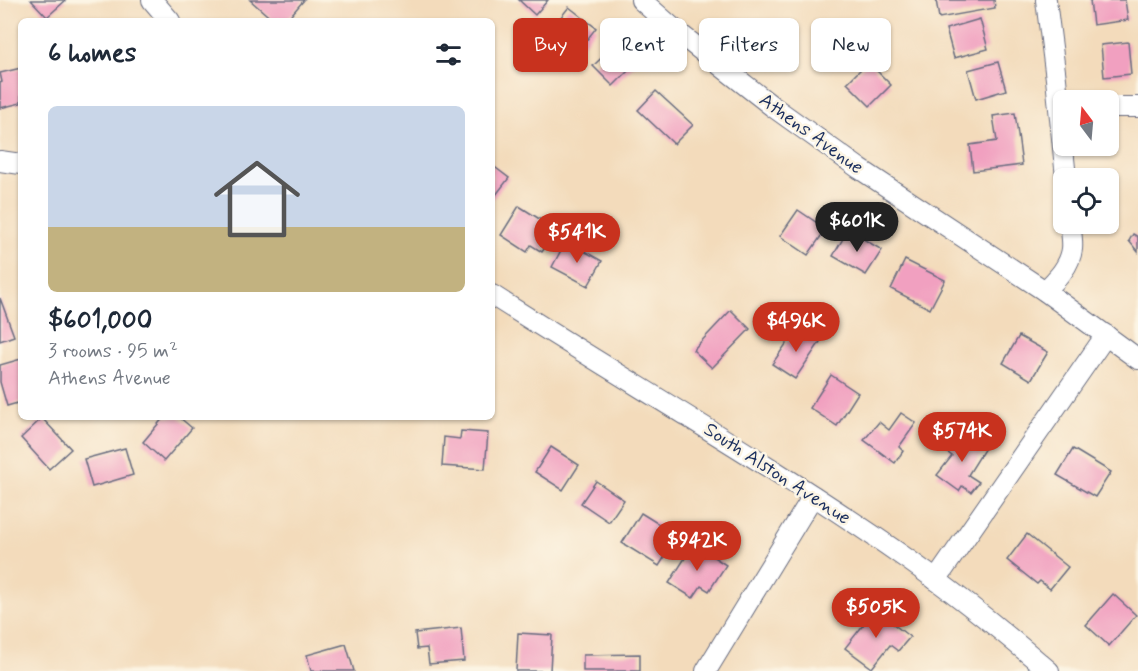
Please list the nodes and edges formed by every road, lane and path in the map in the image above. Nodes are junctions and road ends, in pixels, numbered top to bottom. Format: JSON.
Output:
{"nodes":[{"id":1,"x":152,"y":0,"type":"edge"},
{"id":2,"x":640,"y":0,"type":"edge"},
{"id":3,"x":1046,"y":0,"type":"edge"},
{"id":4,"x":167,"y":18,"type":"edge"},
{"id":5,"x":1059,"y":90,"type":"edge"},
{"id":6,"x":1119,"y":107,"type":"edge"},
{"id":7,"x":1138,"y":107,"type":"edge"},
{"id":8,"x":0,"y":161,"type":"edge"},
{"id":9,"x":18,"y":164,"type":"edge"},
{"id":10,"x":1071,"y":234,"type":"edge"},
{"id":11,"x":1045,"y":291,"type":"junction"},
{"id":12,"x":495,"y":297,"type":"edge"},
{"id":13,"x":1106,"y":335,"type":"junction"},
{"id":14,"x":1138,"y":359,"type":"edge"},
{"id":15,"x":813,"y":496,"type":"junction"},
{"id":16,"x":936,"y":580,"type":"junction"},
{"id":17,"x":706,"y":671,"type":"edge"},
{"id":18,"x":1049,"y":671,"type":"edge"}],
"edges":[{"from":1,"to":4,"type":"street"},
{"from":2,"to":11,"type":"street","name":"Athens Avenue"},
{"from":3,"to":5,"type":"street"},
{"from":6,"to":7,"type":"street"},
{"from":8,"to":9,"type":"street"},
{"from":10,"to":11,"type":"street"},
{"from":11,"to":13,"type":"street","name":"Athens Avenue"},
{"from":12,"to":15,"type":"street","name":"South Alston Avenue"},
{"from":13,"to":14,"type":"street","name":"Athens Avenue"},
{"from":13,"to":16,"type":"street"},
{"from":15,"to":16,"type":"street","name":"South Alston Avenue"},
{"from":15,"to":17,"type":"street"},
{"from":16,"to":18,"type":"street","name":"South Alston Avenue"}]}
